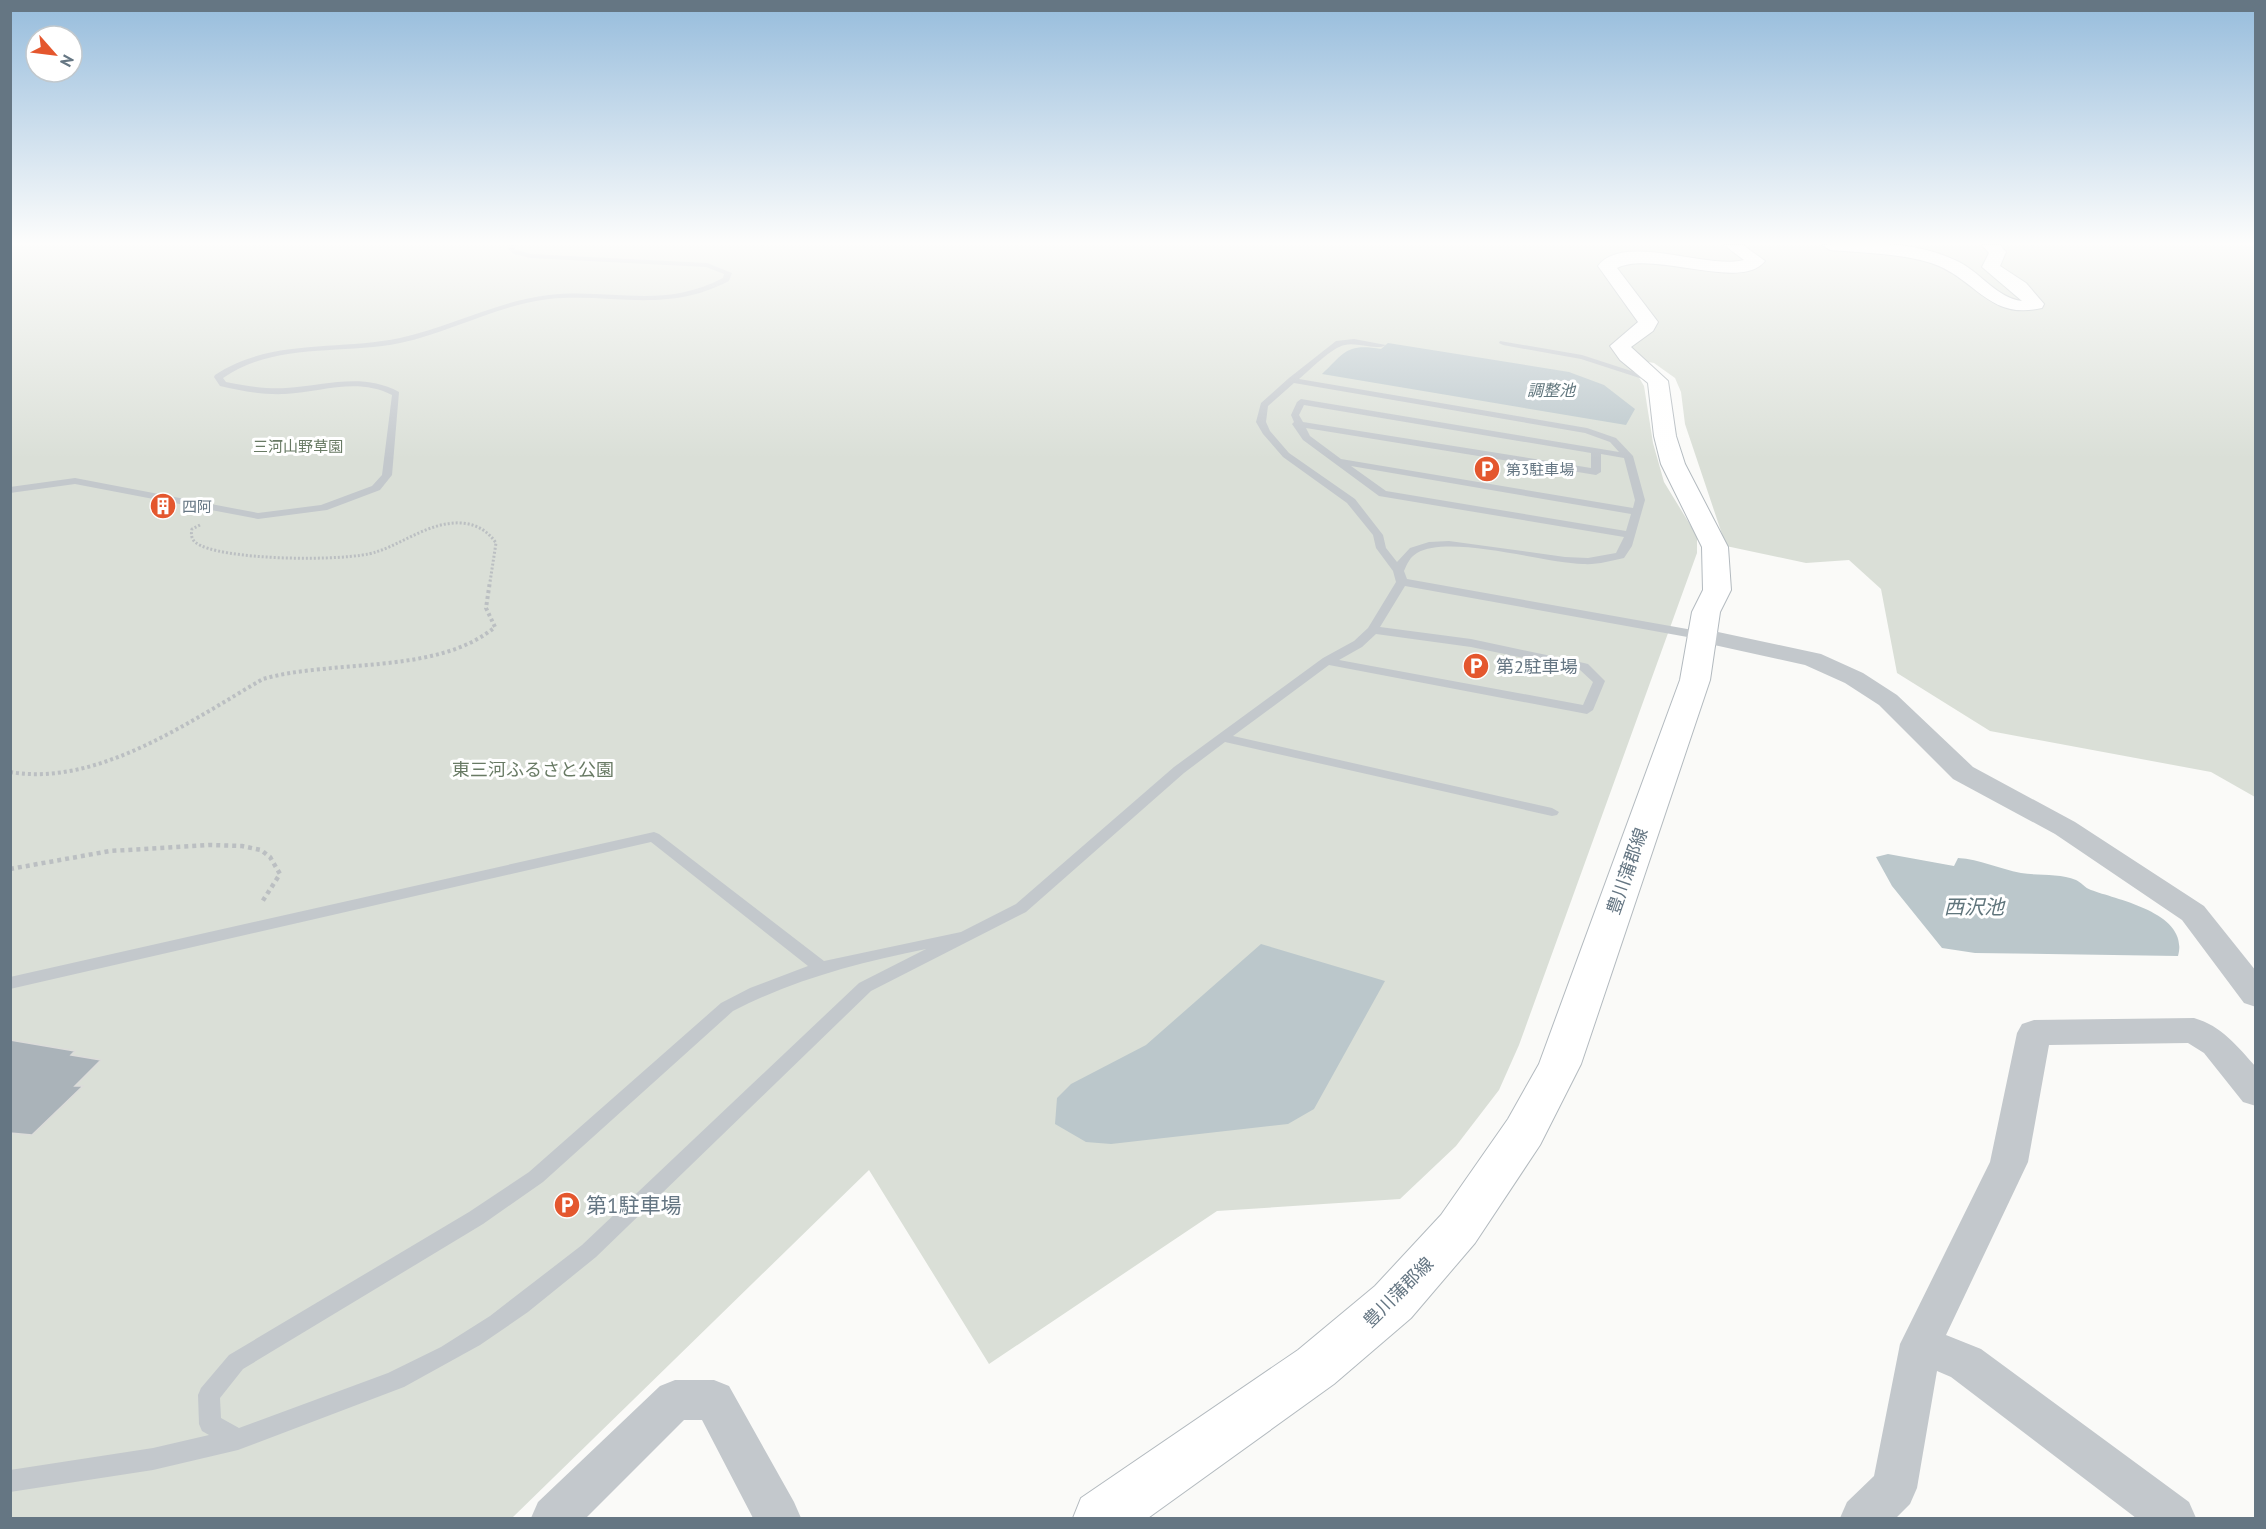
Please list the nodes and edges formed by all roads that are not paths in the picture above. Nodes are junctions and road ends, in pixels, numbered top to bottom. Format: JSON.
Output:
{"nodes":[{"id":1,"x":471,"y":316,"type":"edge"},
{"id":2,"x":1644,"y":316,"type":"edge"},
{"id":3,"x":1503,"y":343,"type":"dead end"},
{"id":4,"x":1382,"y":345,"type":"dead end"},
{"id":5,"x":1292,"y":380,"type":"junction"},
{"id":6,"x":1658,"y":381,"type":"junction"},
{"id":7,"x":1297,"y":424,"type":"junction"},
{"id":8,"x":1596,"y":451,"type":"junction"},
{"id":9,"x":1628,"y":456,"type":"junction"},
{"id":10,"x":1336,"y":461,"type":"junction"},
{"id":11,"x":10,"y":490,"type":"edge"},
{"id":12,"x":1638,"y":512,"type":"junction"},
{"id":13,"x":1630,"y":535,"type":"junction"},
{"id":14,"x":1400,"y":577,"type":"junction"},
{"id":15,"x":1373,"y":630,"type":"junction"},
{"id":16,"x":1704,"y":636,"type":"junction"},
{"id":17,"x":1327,"y":661,"type":"junction"},
{"id":18,"x":1223,"y":738,"type":"junction"},
{"id":19,"x":1552,"y":812,"type":"dead end"},
{"id":20,"x":961,"y":937,"type":"junction"},
{"id":21,"x":819,"y":966,"type":"junction"},
{"id":22,"x":10,"y":983,"type":"edge"},
{"id":23,"x":2256,"y":995,"type":"edge"},
{"id":24,"x":2256,"y":1092,"type":"edge"},
{"id":25,"x":1921,"y":1344,"type":"junction"},
{"id":26,"x":238,"y":1439,"type":"junction"},
{"id":27,"x":10,"y":1481,"type":"edge"},
{"id":28,"x":554,"y":1518,"type":"edge"},
{"id":29,"x":778,"y":1518,"type":"edge"},
{"id":30,"x":1101,"y":1518,"type":"edge"},
{"id":31,"x":1863,"y":1518,"type":"edge"},
{"id":32,"x":2173,"y":1518,"type":"edge"}],
"edges":[{"from":1,"to":11,"type":"lane"},
{"from":2,"to":6,"type":"main road"},
{"from":3,"to":6,"type":"lane"},
{"from":4,"to":5,"type":"lane"},
{"from":5,"to":9,"type":"lane"},
{"from":5,"to":14,"type":"lane"},
{"from":6,"to":16,"type":"main road","name":"豊川蒲郡線"},
{"from":7,"to":8,"type":"lane"},
{"from":7,"to":8,"type":"lane"},
{"from":7,"to":10,"type":"lane"},
{"from":8,"to":9,"type":"lane"},
{"from":9,"to":12,"type":"lane"},
{"from":10,"to":12,"type":"lane"},
{"from":10,"to":13,"type":"lane"},
{"from":12,"to":13,"type":"lane"},
{"from":13,"to":14,"type":"lane"},
{"from":14,"to":15,"type":"lane"},
{"from":14,"to":16,"type":"lane"},
{"from":15,"to":17,"type":"lane"},
{"from":15,"to":17,"type":"lane"},
{"from":16,"to":23,"type":"street"},
{"from":16,"to":30,"type":"main road","name":"豊川蒲郡線"},
{"from":17,"to":18,"type":"lane"},
{"from":18,"to":19,"type":"lane"},
{"from":18,"to":20,"type":"lane"},
{"from":20,"to":21,"type":"lane"},
{"from":20,"to":26,"type":"lane"},
{"from":21,"to":22,"type":"lane"},
{"from":21,"to":26,"type":"lane"},
{"from":24,"to":25,"type":"street"},
{"from":25,"to":31,"type":"street"},
{"from":25,"to":32,"type":"street"},
{"from":26,"to":27,"type":"lane"},
{"from":28,"to":29,"type":"street"}]}
